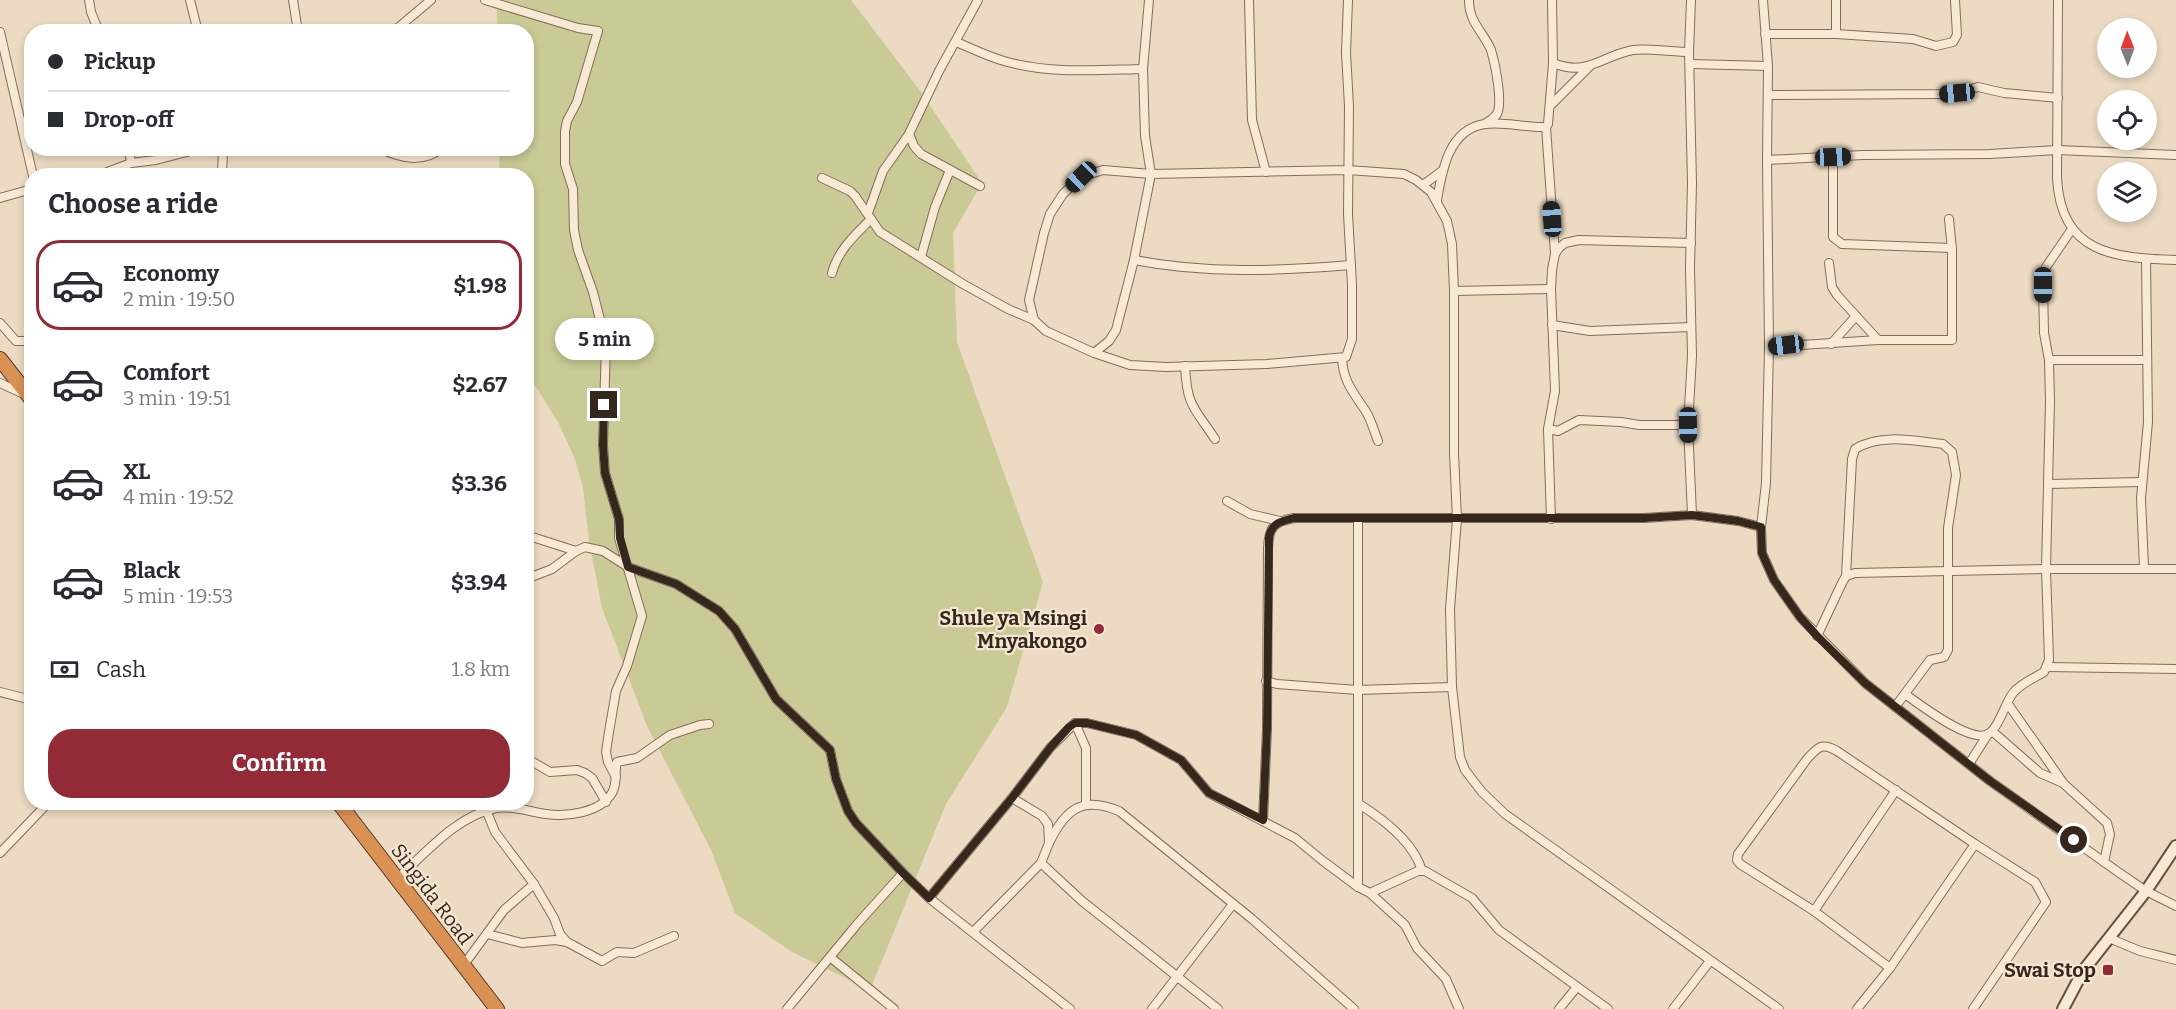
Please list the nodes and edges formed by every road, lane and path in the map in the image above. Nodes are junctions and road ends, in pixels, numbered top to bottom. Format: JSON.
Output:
{"nodes":[{"id":1,"x":88,"y":0,"type":"edge"},
{"id":2,"x":190,"y":0,"type":"edge"},
{"id":3,"x":293,"y":0,"type":"edge"},
{"id":4,"x":431,"y":0,"type":"edge"},
{"id":5,"x":485,"y":0,"type":"edge"},
{"id":6,"x":978,"y":0,"type":"edge"},
{"id":7,"x":1149,"y":0,"type":"edge"},
{"id":8,"x":1249,"y":0,"type":"edge"},
{"id":9,"x":1348,"y":0,"type":"edge"},
{"id":10,"x":1552,"y":0,"type":"edge"},
{"id":11,"x":1691,"y":0,"type":"edge"},
{"id":12,"x":1763,"y":0,"type":"edge"},
{"id":13,"x":1836,"y":0,"type":"edge"},
{"id":14,"x":1954,"y":0,"type":"edge"},
{"id":15,"x":2058,"y":0,"type":"edge"},
{"id":16,"x":1467,"y":2,"type":"edge"},
{"id":17,"x":96,"y":24,"type":"edge"},
{"id":18,"x":196,"y":24,"type":"edge"},
{"id":19,"x":297,"y":24,"type":"edge"},
{"id":20,"x":402,"y":24,"type":"edge"},
{"id":21,"x":0,"y":32,"type":"edge"},
{"id":22,"x":1765,"y":34,"type":"junction"},
{"id":23,"x":1836,"y":34,"type":"junction"},
{"id":24,"x":956,"y":42,"type":"junction"},
{"id":25,"x":1689,"y":52,"type":"junction"},
{"id":26,"x":3,"y":57,"type":"edge"},
{"id":27,"x":1553,"y":63,"type":"junction"},
{"id":28,"x":1690,"y":63,"type":"junction"},
{"id":29,"x":1768,"y":66,"type":"junction"},
{"id":30,"x":1589,"y":67,"type":"junction"},
{"id":31,"x":1143,"y":69,"type":"junction"},
{"id":32,"x":1768,"y":95,"type":"junction"},
{"id":33,"x":2058,"y":98,"type":"junction"},
{"id":34,"x":1551,"y":105,"type":"junction"},
{"id":35,"x":1486,"y":123,"type":"junction"},
{"id":36,"x":1546,"y":127,"type":"junction"},
{"id":37,"x":909,"y":134,"type":"junction"},
{"id":38,"x":24,"y":140,"type":"edge"},
{"id":39,"x":2057,"y":150,"type":"junction"},
{"id":40,"x":2176,"y":155,"type":"edge"},
{"id":41,"x":130,"y":156,"type":"edge"},
{"id":42,"x":171,"y":156,"type":"edge"},
{"id":43,"x":396,"y":156,"type":"edge"},
{"id":44,"x":429,"y":156,"type":"edge"},
{"id":45,"x":1833,"y":157,"type":"junction"},
{"id":46,"x":1767,"y":160,"type":"junction"},
{"id":47,"x":131,"y":163,"type":"junction"},
{"id":48,"x":118,"y":168,"type":"edge"},
{"id":49,"x":950,"y":170,"type":"junction"},
{"id":50,"x":1348,"y":170,"type":"junction"},
{"id":51,"x":1442,"y":171,"type":"junction"},
{"id":52,"x":1266,"y":172,"type":"junction"},
{"id":53,"x":1151,"y":174,"type":"junction"},
{"id":54,"x":822,"y":178,"type":"dead end"},
{"id":55,"x":1423,"y":185,"type":"junction"},
{"id":56,"x":980,"y":186,"type":"dead end"},
{"id":57,"x":24,"y":191,"type":"edge"},
{"id":58,"x":0,"y":198,"type":"edge"},
{"id":59,"x":1437,"y":200,"type":"junction"},
{"id":60,"x":869,"y":216,"type":"junction"},
{"id":61,"x":1949,"y":219,"type":"dead end"},
{"id":62,"x":2072,"y":229,"type":"junction"},
{"id":63,"x":1691,"y":243,"type":"junction"},
{"id":64,"x":1952,"y":248,"type":"junction"},
{"id":65,"x":1555,"y":254,"type":"junction"},
{"id":66,"x":921,"y":258,"type":"junction"},
{"id":67,"x":2146,"y":259,"type":"junction"},
{"id":68,"x":1134,"y":260,"type":"junction"},
{"id":69,"x":2176,"y":260,"type":"edge"},
{"id":70,"x":1829,"y":263,"type":"dead end"},
{"id":71,"x":1351,"y":265,"type":"junction"},
{"id":72,"x":832,"y":273,"type":"dead end"},
{"id":73,"x":1551,"y":289,"type":"junction"},
{"id":74,"x":1454,"y":291,"type":"junction"},
{"id":75,"x":1856,"y":316,"type":"junction"},
{"id":76,"x":1034,"y":320,"type":"junction"},
{"id":77,"x":0,"y":323,"type":"edge"},
{"id":78,"x":1552,"y":326,"type":"junction"},
{"id":79,"x":1691,"y":327,"type":"junction"},
{"id":80,"x":1878,"y":339,"type":"junction"},
{"id":81,"x":24,"y":340,"type":"edge"},
{"id":82,"x":1831,"y":344,"type":"junction"},
{"id":83,"x":1769,"y":347,"type":"junction"},
{"id":84,"x":1094,"y":353,"type":"junction"},
{"id":85,"x":1342,"y":358,"type":"junction"},
{"id":86,"x":0,"y":359,"type":"edge"},
{"id":87,"x":2049,"y":360,"type":"junction"},
{"id":88,"x":2146,"y":360,"type":"junction"},
{"id":89,"x":1185,"y":366,"type":"junction"},
{"id":90,"x":0,"y":383,"type":"edge"},
{"id":91,"x":24,"y":389,"type":"edge"},
{"id":92,"x":24,"y":393,"type":"edge"},
{"id":93,"x":1688,"y":425,"type":"junction"},
{"id":94,"x":1548,"y":429,"type":"junction"},
{"id":95,"x":1215,"y":439,"type":"dead end"},
{"id":96,"x":1378,"y":441,"type":"dead end"},
{"id":97,"x":2142,"y":482,"type":"junction"},
{"id":98,"x":2048,"y":484,"type":"junction"},
{"id":99,"x":1227,"y":501,"type":"dead end"},
{"id":100,"x":1692,"y":515,"type":"junction"},
{"id":101,"x":1358,"y":519,"type":"junction"},
{"id":102,"x":1457,"y":519,"type":"junction"},
{"id":103,"x":1551,"y":519,"type":"junction"},
{"id":104,"x":1280,"y":521,"type":"junction"},
{"id":105,"x":1761,"y":527,"type":"junction"},
{"id":106,"x":534,"y":538,"type":"edge"},
{"id":107,"x":576,"y":551,"type":"junction"},
{"id":108,"x":628,"y":567,"type":"junction"},
{"id":109,"x":2144,"y":568,"type":"junction"},
{"id":110,"x":2046,"y":569,"type":"junction"},
{"id":111,"x":2176,"y":569,"type":"edge"},
{"id":112,"x":1948,"y":572,"type":"junction"},
{"id":113,"x":534,"y":576,"type":"edge"},
{"id":114,"x":1846,"y":576,"type":"junction"},
{"id":115,"x":1817,"y":636,"type":"junction"},
{"id":116,"x":2047,"y":667,"type":"junction"},
{"id":117,"x":2176,"y":669,"type":"edge"},
{"id":118,"x":1266,"y":681,"type":"junction"},
{"id":119,"x":1452,"y":687,"type":"junction"},
{"id":120,"x":1357,"y":690,"type":"junction"},
{"id":121,"x":0,"y":692,"type":"edge"},
{"id":122,"x":1905,"y":694,"type":"junction"},
{"id":123,"x":24,"y":698,"type":"edge"},
{"id":124,"x":2008,"y":704,"type":"junction"},
{"id":125,"x":1895,"y":706,"type":"junction"},
{"id":126,"x":1075,"y":723,"type":"junction"},
{"id":127,"x":709,"y":724,"type":"dead end"},
{"id":128,"x":1990,"y":733,"type":"junction"},
{"id":129,"x":534,"y":762,"type":"edge"},
{"id":130,"x":1969,"y":764,"type":"junction"},
{"id":131,"x":616,"y":777,"type":"junction"},
{"id":132,"x":2063,"y":783,"type":"junction"},
{"id":133,"x":1896,"y":790,"type":"junction"},
{"id":134,"x":1012,"y":798,"type":"junction"},
{"id":135,"x":606,"y":802,"type":"junction"},
{"id":136,"x":1086,"y":804,"type":"junction"},
{"id":137,"x":1359,"y":804,"type":"junction"},
{"id":138,"x":41,"y":810,"type":"edge"},
{"id":139,"x":344,"y":810,"type":"edge"},
{"id":140,"x":492,"y":810,"type":"edge"},
{"id":141,"x":517,"y":810,"type":"edge"},
{"id":142,"x":486,"y":811,"type":"junction"},
{"id":143,"x":1263,"y":820,"type":"junction"},
{"id":144,"x":1049,"y":843,"type":"junction"},
{"id":145,"x":1975,"y":844,"type":"junction"},
{"id":146,"x":2176,"y":846,"type":"edge"},
{"id":147,"x":0,"y":853,"type":"edge"},
{"id":148,"x":2104,"y":862,"type":"junction"},
{"id":149,"x":1041,"y":863,"type":"junction"},
{"id":150,"x":1422,"y":871,"type":"junction"},
{"id":151,"x":903,"y":873,"type":"junction"},
{"id":152,"x":396,"y":880,"type":"junction"},
{"id":153,"x":534,"y":884,"type":"junction"},
{"id":154,"x":1358,"y":887,"type":"junction"},
{"id":155,"x":2146,"y":891,"type":"junction"},
{"id":156,"x":1370,"y":892,"type":"junction"},
{"id":157,"x":929,"y":898,"type":"junction"},
{"id":158,"x":1233,"y":904,"type":"junction"},
{"id":159,"x":2176,"y":906,"type":"edge"},
{"id":160,"x":1814,"y":911,"type":"junction"},
{"id":161,"x":973,"y":932,"type":"junction"},
{"id":162,"x":487,"y":934,"type":"junction"},
{"id":163,"x":674,"y":936,"type":"dead end"},
{"id":164,"x":2109,"y":938,"type":"junction"},
{"id":165,"x":567,"y":942,"type":"junction"},
{"id":166,"x":830,"y":957,"type":"junction"},
{"id":167,"x":2176,"y":960,"type":"edge"},
{"id":168,"x":1710,"y":961,"type":"junction"},
{"id":169,"x":463,"y":966,"type":"junction"},
{"id":170,"x":1890,"y":968,"type":"junction"},
{"id":171,"x":1176,"y":977,"type":"junction"},
{"id":172,"x":1577,"y":987,"type":"junction"},
{"id":173,"x":497,"y":1009,"type":"edge"},
{"id":174,"x":787,"y":1009,"type":"edge"},
{"id":175,"x":894,"y":1009,"type":"edge"},
{"id":176,"x":1070,"y":1009,"type":"edge"},
{"id":177,"x":1152,"y":1009,"type":"edge"},
{"id":178,"x":1218,"y":1009,"type":"edge"},
{"id":179,"x":1354,"y":1009,"type":"edge"},
{"id":180,"x":1459,"y":1009,"type":"edge"},
{"id":181,"x":1559,"y":1009,"type":"edge"},
{"id":182,"x":1608,"y":1009,"type":"edge"},
{"id":183,"x":1673,"y":1009,"type":"edge"},
{"id":184,"x":1779,"y":1009,"type":"edge"},
{"id":185,"x":1857,"y":1009,"type":"edge"},
{"id":186,"x":1973,"y":1009,"type":"edge"},
{"id":187,"x":2063,"y":1009,"type":"edge"}],
"edges":[{"from":1,"to":17,"type":"street"},
{"from":2,"to":18,"type":"street"},
{"from":3,"to":19,"type":"street"},
{"from":4,"to":20,"type":"street"},
{"from":5,"to":108,"type":"street"},
{"from":6,"to":24,"type":"street"},
{"from":7,"to":31,"type":"street"},
{"from":8,"to":52,"type":"street"},
{"from":9,"to":50,"type":"street"},
{"from":10,"to":27,"type":"street"},
{"from":11,"to":25,"type":"street"},
{"from":12,"to":22,"type":"street"},
{"from":13,"to":23,"type":"street"},
{"from":14,"to":23,"type":"street"},
{"from":15,"to":33,"type":"street"},
{"from":16,"to":35,"type":"street"},
{"from":21,"to":26,"type":"street"},
{"from":22,"to":23,"type":"street"},
{"from":22,"to":29,"type":"street"},
{"from":24,"to":31,"type":"street"},
{"from":24,"to":37,"type":"street"},
{"from":25,"to":28,"type":"street"},
{"from":25,"to":30,"type":"street"},
{"from":26,"to":38,"type":"street"},
{"from":27,"to":30,"type":"street"},
{"from":27,"to":34,"type":"street"},
{"from":28,"to":29,"type":"street"},
{"from":28,"to":63,"type":"street"},
{"from":29,"to":32,"type":"street"},
{"from":30,"to":34,"type":"street"},
{"from":31,"to":53,"type":"street"},
{"from":32,"to":33,"type":"street"},
{"from":32,"to":46,"type":"street"},
{"from":33,"to":39,"type":"street"},
{"from":34,"to":36,"type":"street"},
{"from":35,"to":36,"type":"street"},
{"from":35,"to":51,"type":"street"},
{"from":36,"to":65,"type":"street"},
{"from":37,"to":49,"type":"street"},
{"from":37,"to":60,"type":"street"},
{"from":39,"to":40,"type":"street"},
{"from":39,"to":45,"type":"street"},
{"from":39,"to":62,"type":"street"},
{"from":41,"to":47,"type":"street"},
{"from":42,"to":47,"type":"street"},
{"from":43,"to":44,"type":"street"},
{"from":45,"to":46,"type":"street"},
{"from":45,"to":64,"type":"street"},
{"from":46,"to":83,"type":"street"},
{"from":47,"to":48,"type":"street"},
{"from":49,"to":56,"type":"street"},
{"from":49,"to":66,"type":"street"},
{"from":50,"to":52,"type":"street"},
{"from":50,"to":55,"type":"street"},
{"from":50,"to":71,"type":"street"},
{"from":51,"to":55,"type":"street"},
{"from":51,"to":59,"type":"street"},
{"from":52,"to":53,"type":"street"},
{"from":53,"to":68,"type":"street"},
{"from":53,"to":76,"type":"street"},
{"from":54,"to":60,"type":"street"},
{"from":55,"to":59,"type":"street"},
{"from":57,"to":58,"type":"street"},
{"from":59,"to":74,"type":"street"},
{"from":60,"to":66,"type":"street"},
{"from":60,"to":72,"type":"street"},
{"from":61,"to":64,"type":"street"},
{"from":62,"to":67,"type":"street"},
{"from":62,"to":87,"type":"street"},
{"from":63,"to":65,"type":"street"},
{"from":63,"to":79,"type":"street"},
{"from":64,"to":80,"type":"street"},
{"from":65,"to":73,"type":"street"},
{"from":66,"to":76,"type":"street"},
{"from":67,"to":69,"type":"street"},
{"from":67,"to":88,"type":"street"},
{"from":68,"to":71,"type":"street"},
{"from":68,"to":84,"type":"street"},
{"from":70,"to":75,"type":"street"},
{"from":71,"to":85,"type":"street"},
{"from":73,"to":74,"type":"street"},
{"from":73,"to":78,"type":"street"},
{"from":74,"to":102,"type":"street"},
{"from":75,"to":80,"type":"street"},
{"from":75,"to":82,"type":"street"},
{"from":76,"to":84,"type":"street"},
{"from":77,"to":81,"type":"street"},
{"from":78,"to":79,"type":"street"},
{"from":78,"to":94,"type":"street"},
{"from":79,"to":93,"type":"street"},
{"from":80,"to":82,"type":"street"},
{"from":82,"to":83,"type":"street"},
{"from":83,"to":105,"type":"street"},
{"from":84,"to":89,"type":"street"},
{"from":85,"to":89,"type":"street"},
{"from":85,"to":96,"type":"street"},
{"from":86,"to":91,"type":"highway"},
{"from":87,"to":88,"type":"street"},
{"from":87,"to":98,"type":"street"},
{"from":88,"to":97,"type":"street"},
{"from":89,"to":95,"type":"street"},
{"from":90,"to":92,"type":"street"},
{"from":93,"to":94,"type":"street"},
{"from":93,"to":100,"type":"street"},
{"from":94,"to":103,"type":"street"},
{"from":97,"to":98,"type":"street"},
{"from":97,"to":109,"type":"street"},
{"from":98,"to":110,"type":"street"},
{"from":99,"to":104,"type":"street"},
{"from":100,"to":103,"type":"street"},
{"from":100,"to":105,"type":"street"},
{"from":101,"to":102,"type":"street"},
{"from":101,"to":104,"type":"street"},
{"from":101,"to":120,"type":"street"},
{"from":102,"to":103,"type":"street"},
{"from":102,"to":119,"type":"street"},
{"from":104,"to":118,"type":"street"},
{"from":105,"to":115,"type":"street"},
{"from":106,"to":107,"type":"street"},
{"from":107,"to":108,"type":"street"},
{"from":107,"to":113,"type":"street"},
{"from":108,"to":131,"type":"street"},
{"from":108,"to":151,"type":"street"},
{"from":109,"to":110,"type":"street"},
{"from":109,"to":111,"type":"street"},
{"from":110,"to":112,"type":"street"},
{"from":110,"to":116,"type":"street"},
{"from":112,"to":114,"type":"street"},
{"from":112,"to":114,"type":"street"},
{"from":112,"to":122,"type":"street"},
{"from":114,"to":115,"type":"street"},
{"from":115,"to":125,"type":"street"},
{"from":116,"to":117,"type":"street"},
{"from":116,"to":124,"type":"street"},
{"from":118,"to":120,"type":"street"},
{"from":118,"to":143,"type":"street"},
{"from":119,"to":120,"type":"street"},
{"from":119,"to":168,"type":"street"},
{"from":120,"to":137,"type":"street"},
{"from":121,"to":123,"type":"street"},
{"from":122,"to":125,"type":"street"},
{"from":122,"to":128,"type":"street"},
{"from":124,"to":128,"type":"street"},
{"from":124,"to":132,"type":"street"},
{"from":125,"to":130,"type":"street"},
{"from":126,"to":134,"type":"street"},
{"from":126,"to":136,"type":"street"},
{"from":126,"to":143,"type":"street"},
{"from":127,"to":131,"type":"street"},
{"from":128,"to":130,"type":"street"},
{"from":128,"to":132,"type":"street"},
{"from":129,"to":135,"type":"street"},
{"from":130,"to":148,"type":"street"},
{"from":131,"to":135,"type":"street"},
{"from":132,"to":148,"type":"street"},
{"from":133,"to":145,"type":"street"},
{"from":133,"to":160,"type":"street"},
{"from":133,"to":160,"type":"street"},
{"from":134,"to":144,"type":"street"},
{"from":134,"to":157,"type":"street"},
{"from":135,"to":141,"type":"street"},
{"from":136,"to":144,"type":"street"},
{"from":136,"to":158,"type":"street"},
{"from":137,"to":150,"type":"street"},
{"from":137,"to":154,"type":"street"},
{"from":138,"to":147,"type":"street"},
{"from":139,"to":152,"type":"highway","name":"Singida Road"},
{"from":140,"to":142,"type":"street"},
{"from":142,"to":152,"type":"street"},
{"from":142,"to":153,"type":"street"},
{"from":143,"to":154,"type":"street"},
{"from":144,"to":149,"type":"street"},
{"from":145,"to":170,"type":"street"},
{"from":145,"to":186,"type":"street"},
{"from":146,"to":155,"type":"street"},
{"from":148,"to":155,"type":"street"},
{"from":149,"to":161,"type":"street"},
{"from":149,"to":171,"type":"street"},
{"from":150,"to":156,"type":"street"},
{"from":150,"to":172,"type":"street"},
{"from":151,"to":157,"type":"street"},
{"from":151,"to":166,"type":"street"},
{"from":152,"to":169,"type":"highway","name":"Singida Road"},
{"from":153,"to":162,"type":"street"},
{"from":153,"to":165,"type":"street"},
{"from":154,"to":156,"type":"street"},
{"from":155,"to":159,"type":"street"},
{"from":155,"to":164,"type":"street"},
{"from":156,"to":180,"type":"street"},
{"from":157,"to":161,"type":"street"},
{"from":158,"to":171,"type":"street"},
{"from":158,"to":179,"type":"street"},
{"from":160,"to":170,"type":"street"},
{"from":161,"to":176,"type":"street"},
{"from":162,"to":165,"type":"street"},
{"from":162,"to":169,"type":"street"},
{"from":163,"to":165,"type":"street"},
{"from":164,"to":167,"type":"street"},
{"from":164,"to":187,"type":"street"},
{"from":166,"to":174,"type":"street"},
{"from":166,"to":175,"type":"street"},
{"from":168,"to":183,"type":"street"},
{"from":168,"to":184,"type":"street"},
{"from":169,"to":173,"type":"highway","name":"Singida Road"},
{"from":170,"to":185,"type":"street"},
{"from":171,"to":177,"type":"street"},
{"from":171,"to":178,"type":"street"},
{"from":172,"to":181,"type":"street"},
{"from":172,"to":182,"type":"street"}]}
